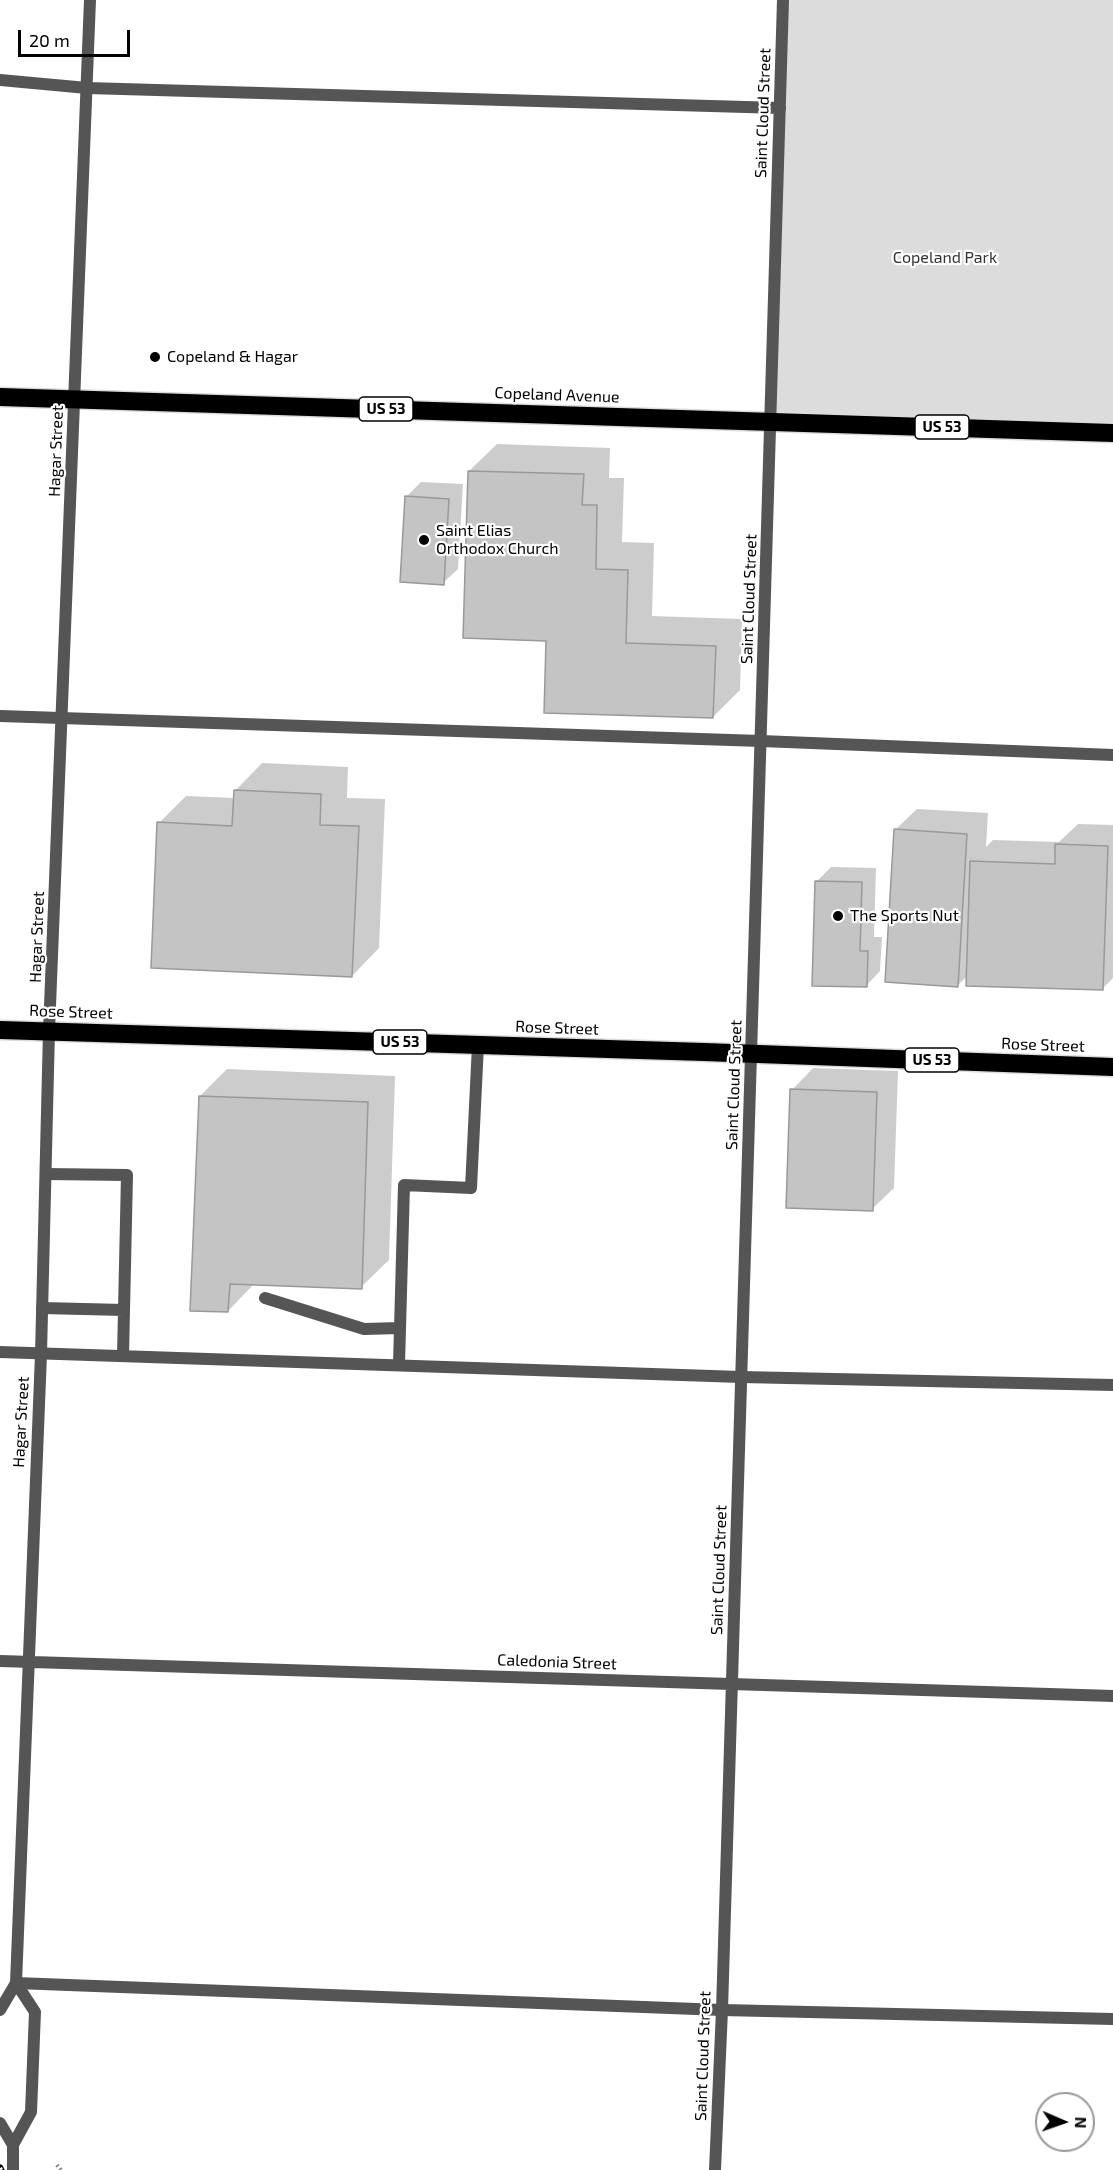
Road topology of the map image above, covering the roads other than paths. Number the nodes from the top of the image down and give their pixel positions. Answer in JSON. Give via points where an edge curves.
{"nodes":[{"id":1,"x":90,"y":0,"type":"edge"},
{"id":2,"x":783,"y":0,"type":"edge"},
{"id":3,"x":0,"y":80,"type":"edge"},
{"id":4,"x":87,"y":88,"type":"junction"},
{"id":5,"x":780,"y":108,"type":"junction"},
{"id":6,"x":0,"y":397,"type":"edge"},
{"id":7,"x":75,"y":399,"type":"junction"},
{"id":8,"x":771,"y":421,"type":"junction"},
{"id":9,"x":1113,"y":433,"type":"edge"},
{"id":10,"x":0,"y":716,"type":"edge"},
{"id":11,"x":62,"y":718,"type":"junction"},
{"id":12,"x":761,"y":741,"type":"junction"},
{"id":13,"x":1113,"y":755,"type":"edge"},
{"id":14,"x":0,"y":1030,"type":"edge"},
{"id":15,"x":50,"y":1031,"type":"junction"},
{"id":16,"x":478,"y":1045,"type":"junction"},
{"id":17,"x":752,"y":1053,"type":"junction"},
{"id":18,"x":1113,"y":1067,"type":"edge"},
{"id":19,"x":46,"y":1174,"type":"junction"},
{"id":20,"x":265,"y":1298,"type":"dead end"},
{"id":21,"x":42,"y":1308,"type":"junction"},
{"id":22,"x":124,"y":1310,"type":"junction"},
{"id":23,"x":400,"y":1328,"type":"junction"},
{"id":24,"x":0,"y":1352,"type":"edge"},
{"id":25,"x":41,"y":1354,"type":"junction"},
{"id":26,"x":123,"y":1356,"type":"junction"},
{"id":27,"x":399,"y":1364,"type":"junction"},
{"id":28,"x":741,"y":1377,"type":"junction"},
{"id":29,"x":1113,"y":1384,"type":"edge"},
{"id":30,"x":0,"y":1661,"type":"edge"},
{"id":31,"x":27,"y":1662,"type":"junction"},
{"id":32,"x":732,"y":1684,"type":"junction"},
{"id":33,"x":1113,"y":1696,"type":"edge"},
{"id":34,"x":16,"y":1983,"type":"junction"},
{"id":35,"x":0,"y":2010,"type":"edge"},
{"id":36,"x":722,"y":2010,"type":"junction"},
{"id":37,"x":1113,"y":2019,"type":"edge"},
{"id":38,"x":0,"y":2123,"type":"edge"},
{"id":39,"x":13,"y":2145,"type":"junction"},
{"id":40,"x":13,"y":2170,"type":"edge"},
{"id":41,"x":715,"y":2170,"type":"edge"}],
"edges":[{"from":1,"to":4,"type":"street","name":"Hagar Street"},
{"from":2,"to":5,"type":"street","name":"Saint Cloud Street"},
{"from":3,"to":4,"type":"street"},
{"from":4,"to":5,"type":"street"},
{"from":4,"to":7,"type":"street","name":"Hagar Street"},
{"from":5,"to":8,"type":"street","name":"Saint Cloud Street"},
{"from":6,"to":7,"type":"highway","name":"Copeland Avenue","number":"US 53"},
{"from":7,"to":8,"type":"highway","name":"Copeland Avenue","number":"US 53"},
{"from":7,"to":11,"type":"street","name":"Hagar Street"},
{"from":8,"to":9,"type":"highway","name":"Copeland Avenue","number":"US 53"},
{"from":8,"to":12,"type":"street","name":"Saint Cloud Street"},
{"from":10,"to":11,"type":"street"},
{"from":11,"to":12,"type":"street"},
{"from":11,"to":15,"type":"street","name":"Hagar Street"},
{"from":12,"to":13,"type":"street"},
{"from":12,"to":17,"type":"street","name":"Saint Cloud Street"},
{"from":14,"to":15,"type":"highway","name":"Rose Street","number":"US 53"},
{"from":15,"to":16,"type":"highway","name":"Rose Street","number":"US 53"},
{"from":15,"to":19,"type":"street","name":"Hagar Street"},
{"from":16,"to":17,"type":"highway","name":"Rose Street","number":"US 53"},
{"from":16,"to":23,"type":"street","via":[[471,1188],[404,1185]]},
{"from":17,"to":18,"type":"highway","name":"Rose Street","number":"US 53"},
{"from":17,"to":28,"type":"street","name":"Saint Cloud Street"},
{"from":19,"to":21,"type":"street","name":"Hagar Street"},
{"from":19,"to":22,"type":"street","via":[[127,1175]]},
{"from":20,"to":23,"type":"street","via":[[364,1329]]},
{"from":21,"to":22,"type":"street"},
{"from":21,"to":25,"type":"street","name":"Hagar Street"},
{"from":22,"to":26,"type":"street"},
{"from":23,"to":27,"type":"street"},
{"from":24,"to":25,"type":"street"},
{"from":25,"to":26,"type":"street"},
{"from":25,"to":31,"type":"street","name":"Hagar Street"},
{"from":26,"to":27,"type":"street"},
{"from":27,"to":28,"type":"street"},
{"from":28,"to":29,"type":"street"},
{"from":28,"to":32,"type":"street","name":"Saint Cloud Street"},
{"from":30,"to":31,"type":"street","name":"Caledonia Street"},
{"from":31,"to":32,"type":"street","name":"Caledonia Street"},
{"from":31,"to":34,"type":"street","name":"Hagar Street"},
{"from":32,"to":33,"type":"street","name":"Caledonia Street"},
{"from":32,"to":36,"type":"street","name":"Saint Cloud Street"},
{"from":34,"to":35,"type":"street","name":"Hagar Street"},
{"from":34,"to":36,"type":"street"},
{"from":34,"to":39,"type":"street","via":[[35,2012],[31,2112]]},
{"from":36,"to":37,"type":"street"},
{"from":36,"to":41,"type":"street","name":"Saint Cloud Street"},
{"from":38,"to":39,"type":"street"},
{"from":39,"to":40,"type":"street"}]}
